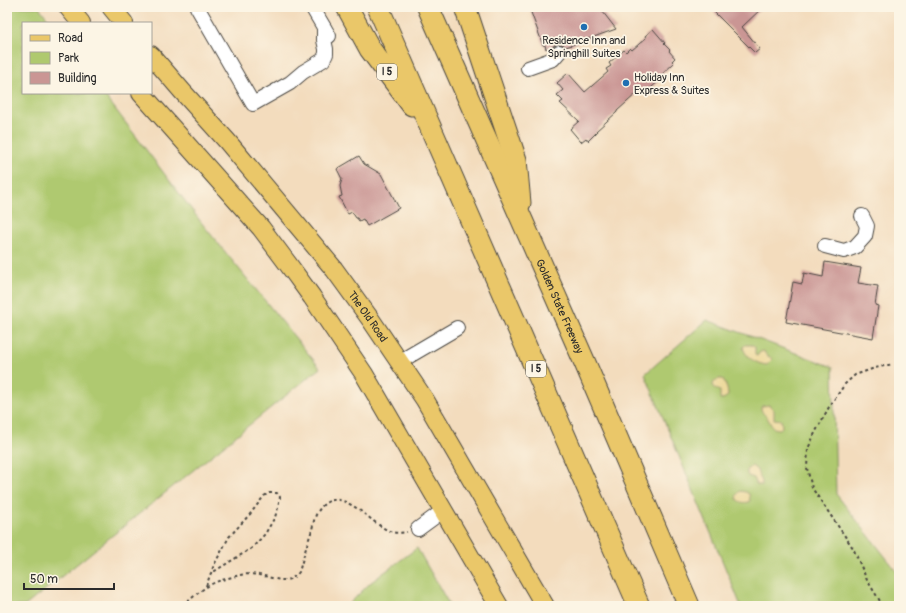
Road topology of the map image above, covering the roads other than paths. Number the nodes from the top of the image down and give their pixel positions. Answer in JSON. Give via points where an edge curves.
{"nodes":[{"id":1,"x":68,"y":7,"type":"edge"},
{"id":2,"x":111,"y":7,"type":"edge"},
{"id":3,"x":197,"y":7,"type":"edge"},
{"id":4,"x":312,"y":7,"type":"edge"},
{"id":5,"x":347,"y":7,"type":"edge"},
{"id":6,"x":378,"y":7,"type":"edge"},
{"id":7,"x":428,"y":7,"type":"edge"},
{"id":8,"x":465,"y":7,"type":"edge"},
{"id":9,"x":80,"y":22,"type":"edge"},
{"id":10,"x":123,"y":22,"type":"edge"},
{"id":11,"x":559,"y":52,"type":"dead end"},
{"id":12,"x":152,"y":56,"type":"edge"},
{"id":13,"x":528,"y":68,"type":"dead end"},
{"id":14,"x":142,"y":94,"type":"edge"},
{"id":15,"x":433,"y":132,"type":"junction"},
{"id":16,"x":862,"y":216,"type":"dead end"},
{"id":17,"x":522,"y":220,"type":"junction"},
{"id":18,"x":824,"y":246,"type":"dead end"},
{"id":19,"x":457,"y":328,"type":"dead end"},
{"id":20,"x":399,"y":362,"type":"junction"},
{"id":21,"x":444,"y":510,"type":"junction"},
{"id":22,"x":418,"y":529,"type":"road end"},
{"id":23,"x":499,"y":606,"type":"edge"},
{"id":24,"x":545,"y":606,"type":"edge"},
{"id":25,"x":639,"y":606,"type":"edge"},
{"id":26,"x":689,"y":606,"type":"edge"}],
"edges":[{"from":1,"to":9,"type":"main road"},
{"from":2,"to":10,"type":"main road"},
{"from":3,"to":4,"type":"lane","via":[[253,104],[290,83],[306,80],[331,61],[333,44]]},
{"from":5,"to":15,"type":"highway","number":"I 5","via":[[370,49]]},
{"from":6,"to":15,"type":"highway","number":"I 5"},
{"from":7,"to":17,"type":"highway","name":"Golden State Freeway"},
{"from":8,"to":17,"type":"highway","via":[[516,160]]},
{"from":11,"to":13,"type":"lane","via":[[553,60]]},
{"from":12,"to":20,"type":"main road","name":"The Old Road","via":[[227,140],[334,269]]},
{"from":14,"to":21,"type":"main road","via":[[261,228],[288,264],[364,374]]},
{"from":15,"to":25,"type":"highway","number":"I 5"},
{"from":16,"to":18,"type":"lane","via":[[867,226],[865,236],[855,247],[844,251]]},
{"from":17,"to":26,"type":"highway","name":"Golden State Freeway"},
{"from":19,"to":20,"type":"lane"},
{"from":20,"to":24,"type":"main road","name":"The Old Road","via":[[425,400]]},
{"from":21,"to":22,"type":"lane"},
{"from":21,"to":23,"type":"main road"}]}
